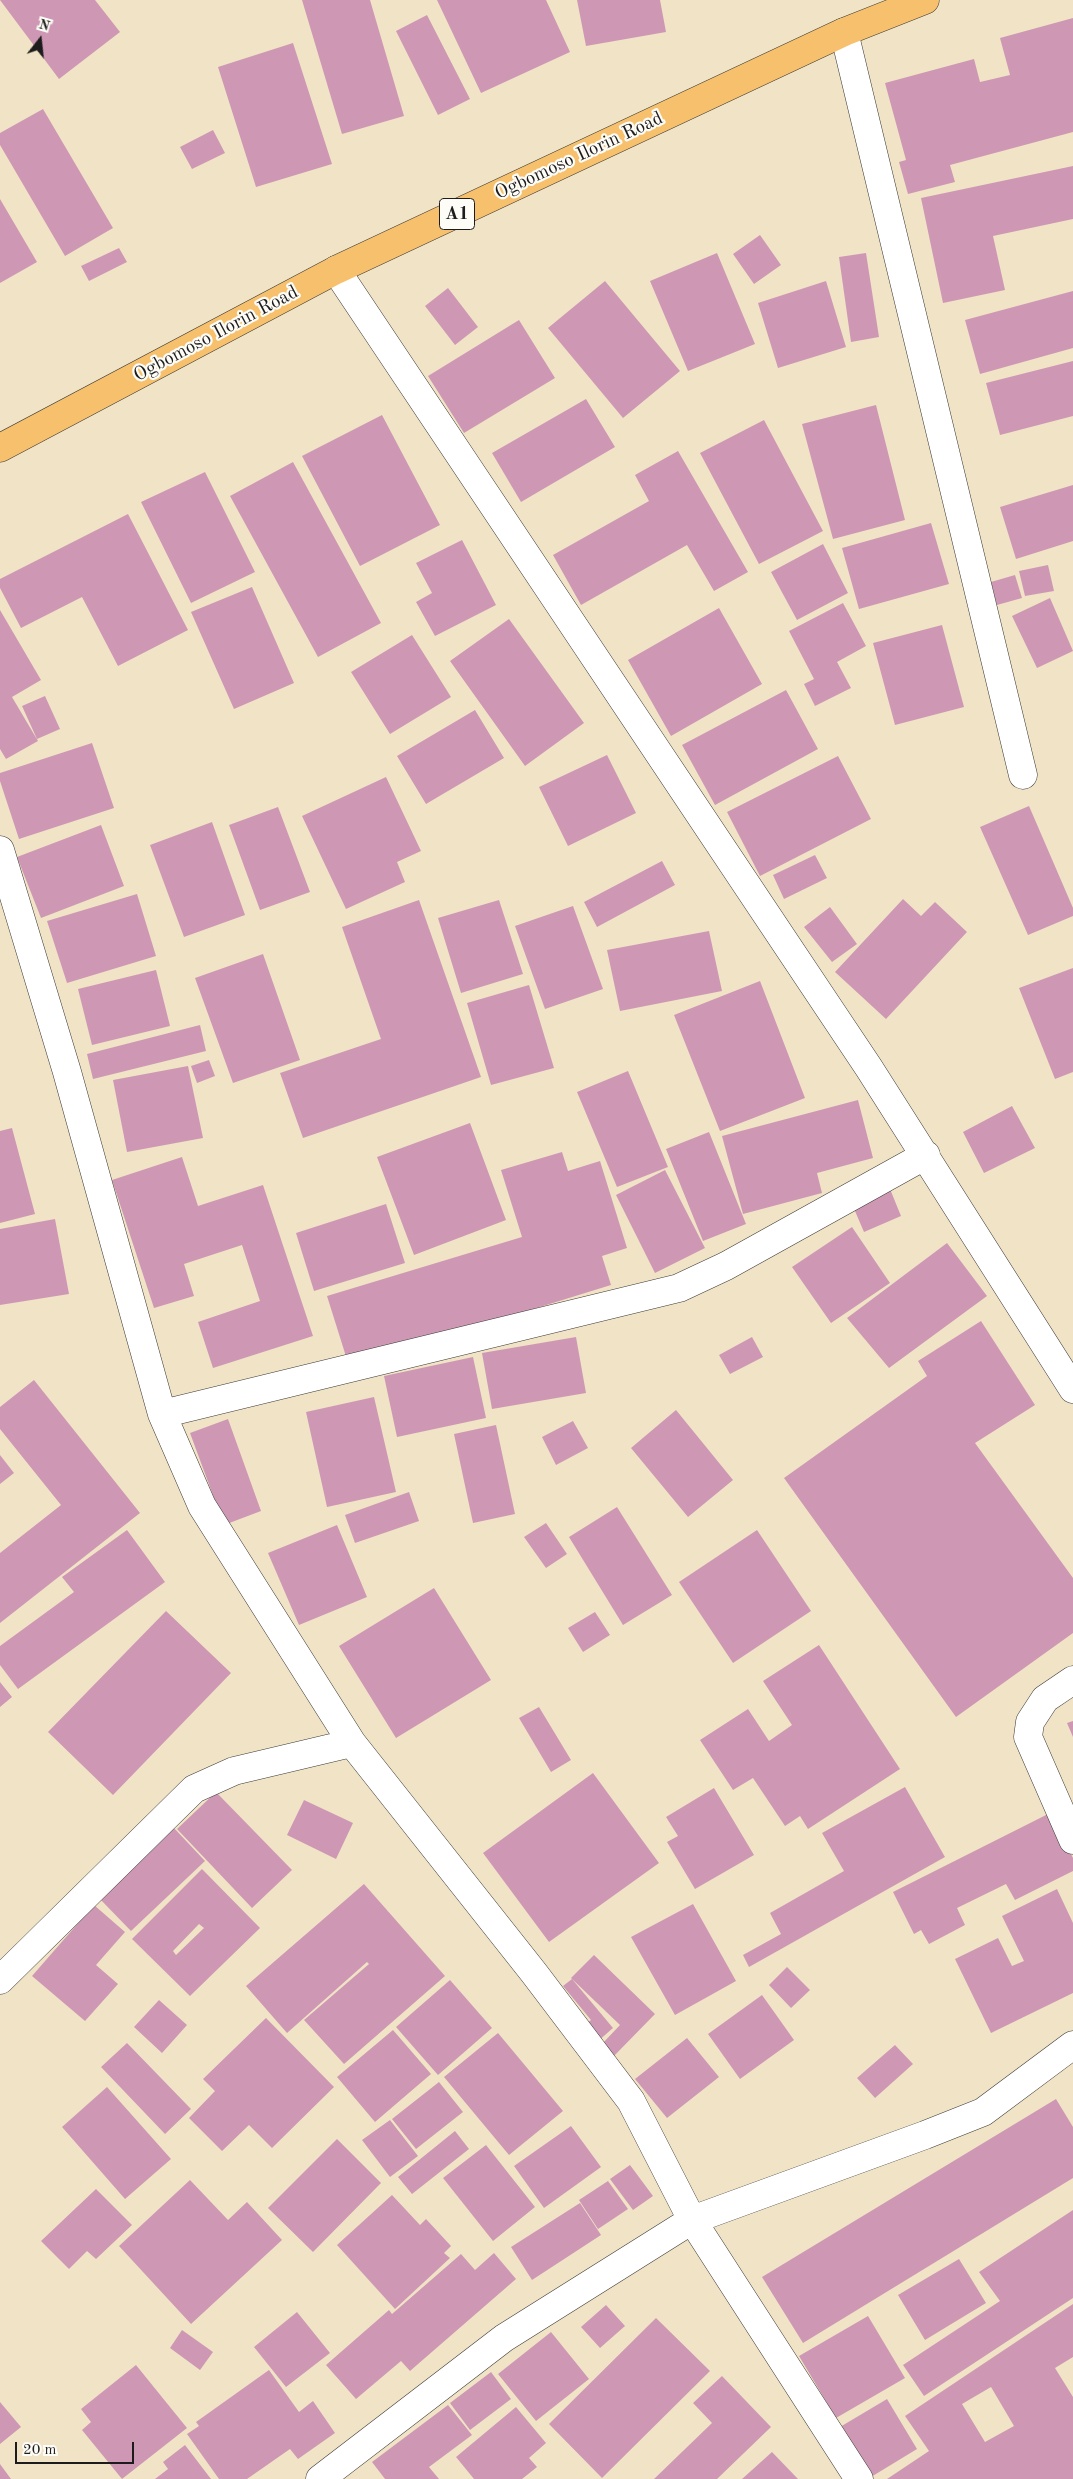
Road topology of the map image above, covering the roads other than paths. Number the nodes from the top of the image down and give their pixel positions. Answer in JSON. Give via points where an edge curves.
{"nodes":[{"id":1,"x":924,"y":0,"type":"edge"},
{"id":2,"x":844,"y":32,"type":"junction"},
{"id":3,"x":336,"y":270,"type":"junction"},
{"id":4,"x":0,"y":448,"type":"edge"},
{"id":5,"x":1023,"y":775,"type":"dead end"},
{"id":6,"x":0,"y":850,"type":"edge"},
{"id":7,"x":926,"y":1155,"type":"junction"},
{"id":8,"x":1073,"y":1389,"type":"edge"},
{"id":9,"x":162,"y":1414,"type":"junction"},
{"id":10,"x":1073,"y":1680,"type":"edge"},
{"id":11,"x":352,"y":1743,"type":"junction"},
{"id":12,"x":1073,"y":1840,"type":"edge"},
{"id":13,"x":0,"y":1980,"type":"edge"},
{"id":14,"x":1073,"y":2045,"type":"edge"},
{"id":15,"x":692,"y":2220,"type":"junction"},
{"id":16,"x":320,"y":2479,"type":"edge"},
{"id":17,"x":859,"y":2479,"type":"edge"}],
"edges":[{"from":1,"to":2,"type":"highway","name":"Ogbomoso Ilorin Road","number":"A1"},
{"from":2,"to":3,"type":"highway","name":"Ogbomoso Ilorin Road","number":"A1"},
{"from":2,"to":5,"type":"street"},
{"from":3,"to":4,"type":"highway","name":"Ogbomoso Ilorin Road","number":"A1"},
{"from":3,"to":7,"type":"street"},
{"from":6,"to":9,"type":"street","via":[[67,1072]]},
{"from":7,"to":8,"type":"street"},
{"from":7,"to":9,"type":"street","via":[[726,1266],[680,1288]]},
{"from":9,"to":11,"type":"street","via":[[202,1506]]},
{"from":10,"to":12,"type":"street","via":[[1045,1699],[1030,1722],[1028,1737]]},
{"from":11,"to":13,"type":"street","via":[[234,1771],[194,1789]]},
{"from":11,"to":15,"type":"street","via":[[631,2101]]},
{"from":14,"to":15,"type":"street","via":[[983,2112]]},
{"from":15,"to":16,"type":"street","via":[[504,2338]]},
{"from":15,"to":17,"type":"street"}]}
